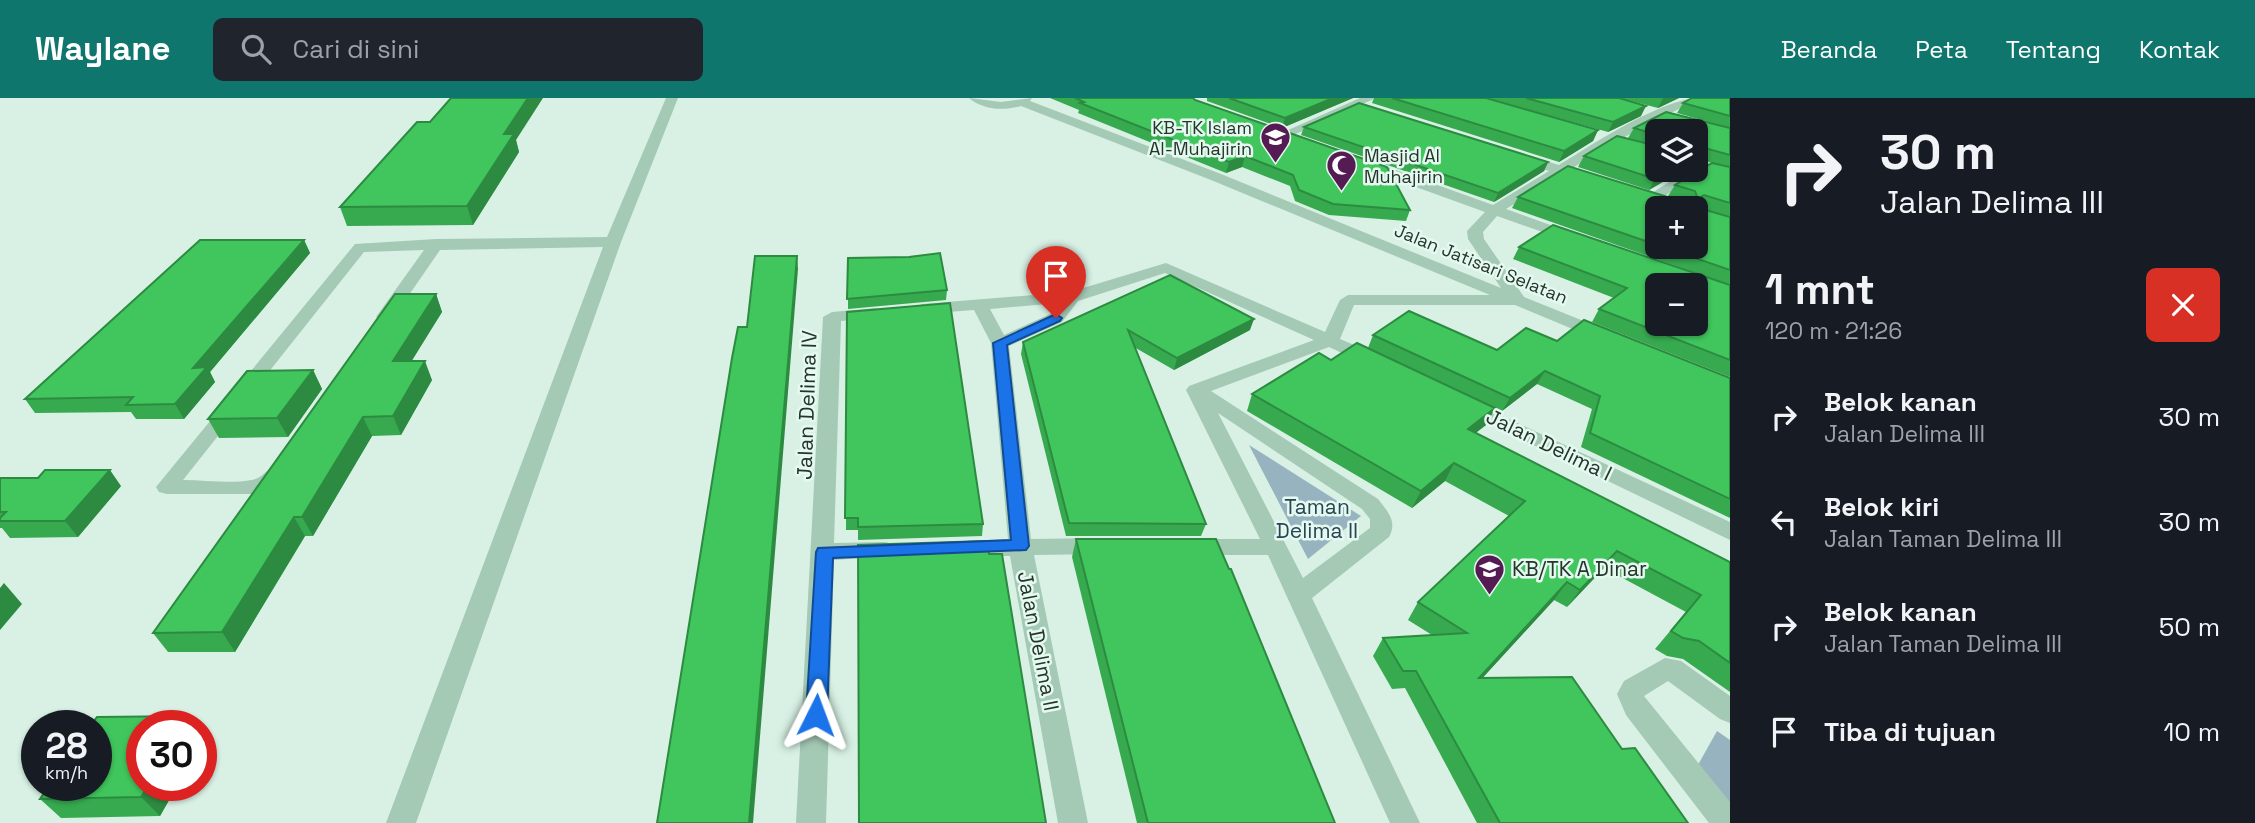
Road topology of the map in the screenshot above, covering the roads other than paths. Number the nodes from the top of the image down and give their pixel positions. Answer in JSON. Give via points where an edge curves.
{"nodes":[{"id":1,"x":672,"y":98,"type":"edge"},
{"id":2,"x":975,"y":98,"type":"edge"},
{"id":3,"x":1370,"y":98,"type":"edge"},
{"id":4,"x":1694,"y":98,"type":"edge"},
{"id":5,"x":1024,"y":100,"type":"edge"},
{"id":6,"x":1355,"y":104,"type":"junction"},
{"id":7,"x":1635,"y":109,"type":"edge"},
{"id":8,"x":1381,"y":113,"type":"edge"},
{"id":9,"x":1660,"y":116,"type":"junction"},
{"id":10,"x":1672,"y":119,"type":"edge"},
{"id":11,"x":1603,"y":137,"type":"junction"},
{"id":12,"x":1308,"y":144,"type":"edge"},
{"id":13,"x":1633,"y":146,"type":"edge"},
{"id":14,"x":1510,"y":153,"type":"edge"},
{"id":15,"x":1345,"y":157,"type":"edge"},
{"id":16,"x":1562,"y":170,"type":"junction"},
{"id":17,"x":1600,"y":182,"type":"edge"},
{"id":18,"x":1673,"y":182,"type":"edge"},
{"id":19,"x":1645,"y":196,"type":"edge"},
{"id":20,"x":1495,"y":210,"type":"junction"},
{"id":21,"x":613,"y":242,"type":"junction"},
{"id":22,"x":1586,"y":243,"type":"edge"},
{"id":23,"x":436,"y":244,"type":"junction"},
{"id":24,"x":1072,"y":297,"type":"junction"},
{"id":25,"x":1518,"y":300,"type":"junction"},
{"id":26,"x":980,"y":303,"type":"junction"},
{"id":27,"x":375,"y":332,"type":"edge"},
{"id":28,"x":1331,"y":340,"type":"junction"},
{"id":29,"x":1618,"y":341,"type":"edge"},
{"id":30,"x":1000,"y":343,"type":"junction"},
{"id":31,"x":1393,"y":370,"type":"edge"},
{"id":32,"x":1196,"y":390,"type":"junction"},
{"id":33,"x":1443,"y":394,"type":"edge"},
{"id":34,"x":290,"y":455,"type":"edge"},
{"id":35,"x":1730,"y":532,"type":"edge"},
{"id":36,"x":1020,"y":546,"type":"junction"},
{"id":37,"x":1128,"y":546,"type":"edge"},
{"id":38,"x":1168,"y":547,"type":"edge"},
{"id":39,"x":1276,"y":547,"type":"junction"},
{"id":40,"x":936,"y":548,"type":"edge"},
{"id":41,"x":908,"y":549,"type":"edge"},
{"id":42,"x":824,"y":552,"type":"junction"},
{"id":43,"x":1297,"y":596,"type":"junction"},
{"id":44,"x":1730,"y":711,"type":"edge"},
{"id":45,"x":401,"y":823,"type":"edge"},
{"id":46,"x":811,"y":823,"type":"edge"},
{"id":47,"x":1073,"y":823,"type":"edge"},
{"id":48,"x":1405,"y":823,"type":"edge"},
{"id":49,"x":1728,"y":823,"type":"edge"}],
"edges":[{"from":1,"to":21,"type":"street"},
{"from":2,"to":5,"type":"street","via":[[998,105]]},
{"from":3,"to":6,"type":"street"},
{"from":4,"to":9,"type":"street"},
{"from":5,"to":25,"type":"street","name":"Jalan Jatisari Selatan"},
{"from":6,"to":8,"type":"street"},
{"from":6,"to":12,"type":"street","via":[[1277,133]]},
{"from":7,"to":9,"type":"street"},
{"from":9,"to":10,"type":"street"},
{"from":9,"to":11,"type":"street"},
{"from":11,"to":13,"type":"street"},
{"from":11,"to":16,"type":"street"},
{"from":14,"to":16,"type":"street"},
{"from":15,"to":20,"type":"street"},
{"from":16,"to":17,"type":"street"},
{"from":16,"to":20,"type":"street"},
{"from":18,"to":19,"type":"street"},
{"from":20,"to":22,"type":"street"},
{"from":20,"to":25,"type":"street","via":[[1475,231],[1476,239]]},
{"from":21,"to":23,"type":"street"},
{"from":21,"to":45,"type":"street"},
{"from":23,"to":27,"type":"street"},
{"from":23,"to":34,"type":"street","via":[[360,247],[167,487],[266,485]]},
{"from":24,"to":26,"type":"street","name":"Jalan Delima IV"},
{"from":24,"to":28,"type":"street","name":"Jalan Delima IV","via":[[1166,268]]},
{"from":24,"to":30,"type":"street","via":[[1056,318]]},
{"from":25,"to":28,"type":"street","via":[[1348,300]]},
{"from":25,"to":29,"type":"street","name":"Jalan Jatisari Selatan"},
{"from":26,"to":30,"type":"street"},
{"from":26,"to":42,"type":"street","name":"Jalan Delima IV","via":[[832,317]]},
{"from":28,"to":31,"type":"street"},
{"from":28,"to":32,"type":"street"},
{"from":30,"to":36,"type":"street"},
{"from":32,"to":39,"type":"street"},
{"from":32,"to":43,"type":"street","via":[[1370,504],[1381,518],[1381,531]]},
{"from":33,"to":35,"type":"street","name":"Jalan Delima I"},
{"from":36,"to":37,"type":"street","name":"Jalan Delima II"},
{"from":36,"to":40,"type":"street"},
{"from":36,"to":47,"type":"street","name":"Jalan Delima II"},
{"from":38,"to":39,"type":"street"},
{"from":39,"to":43,"type":"street"},
{"from":41,"to":42,"type":"street"},
{"from":42,"to":46,"type":"street"},
{"from":43,"to":48,"type":"street"},
{"from":44,"to":49,"type":"street","via":[[1672,669],[1665,669],[1630,694]]}]}
